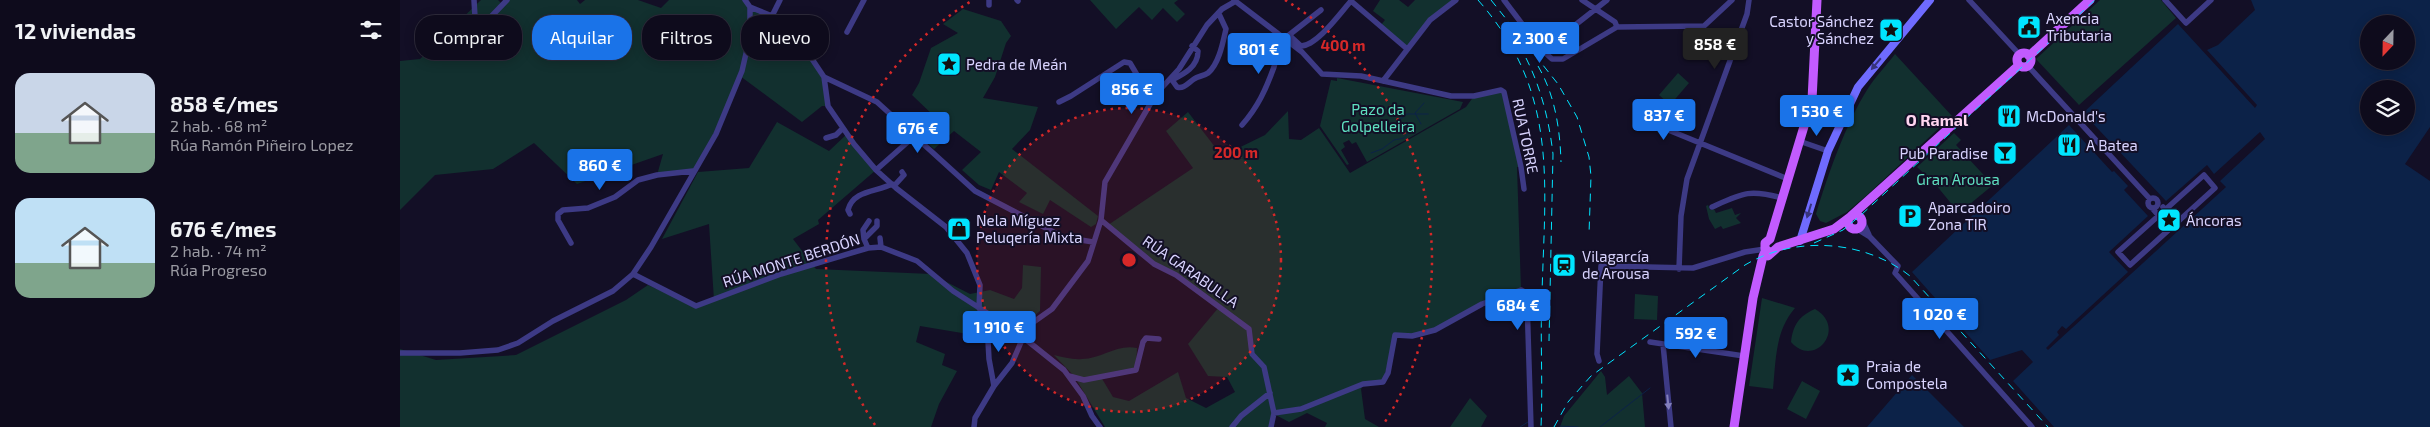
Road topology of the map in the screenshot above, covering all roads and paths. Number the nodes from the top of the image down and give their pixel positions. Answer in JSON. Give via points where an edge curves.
{"nodes":[{"id":1,"x":474,"y":0,"type":"edge"},
{"id":2,"x":508,"y":0,"type":"edge"},
{"id":3,"x":745,"y":0,"type":"edge"},
{"id":4,"x":780,"y":0,"type":"edge"},
{"id":5,"x":864,"y":0,"type":"edge"},
{"id":6,"x":1455,"y":0,"type":"edge"},
{"id":7,"x":1504,"y":0,"type":"edge"},
{"id":8,"x":1582,"y":0,"type":"edge"},
{"id":9,"x":1606,"y":0,"type":"edge"},
{"id":10,"x":1732,"y":0,"type":"edge"},
{"id":11,"x":1749,"y":0,"type":"edge"},
{"id":12,"x":1817,"y":0,"type":"edge"},
{"id":13,"x":1930,"y":0,"type":"edge"},
{"id":14,"x":1969,"y":0,"type":"edge"},
{"id":15,"x":2090,"y":0,"type":"edge"},
{"id":16,"x":2165,"y":0,"type":"edge"},
{"id":17,"x":2211,"y":0,"type":"edge"},
{"id":18,"x":1234,"y":1,"type":"edge"},
{"id":19,"x":750,"y":7,"type":"junction"},
{"id":20,"x":1598,"y":8,"type":"junction"},
{"id":21,"x":1321,"y":10,"type":"dead end"},
{"id":22,"x":1218,"y":14,"type":"junction"},
{"id":23,"x":770,"y":15,"type":"edge"},
{"id":24,"x":772,"y":15,"type":"edge"},
{"id":25,"x":1617,"y":27,"type":"junction"},
{"id":26,"x":847,"y":32,"type":"dead end"},
{"id":27,"x":1286,"y":36,"type":"junction"},
{"id":28,"x":1551,"y":44,"type":"dead end"},
{"id":29,"x":1192,"y":46,"type":"junction"},
{"id":30,"x":1406,"y":48,"type":"junction"},
{"id":31,"x":1721,"y":49,"type":"dead end"},
{"id":32,"x":1732,"y":55,"type":"junction"},
{"id":33,"x":813,"y":60,"type":"edge"},
{"id":34,"x":2022,"y":62,"type":"junction"},
{"id":35,"x":824,"y":77,"type":"junction"},
{"id":36,"x":1171,"y":79,"type":"junction"},
{"id":37,"x":1383,"y":80,"type":"junction"},
{"id":38,"x":1156,"y":94,"type":"junction"},
{"id":39,"x":1059,"y":102,"type":"dead end"},
{"id":40,"x":936,"y":117,"type":"dead end"},
{"id":41,"x":1639,"y":118,"type":"dead end"},
{"id":42,"x":1242,"y":125,"type":"dead end"},
{"id":43,"x":843,"y":128,"type":"junction"},
{"id":44,"x":913,"y":135,"type":"junction"},
{"id":45,"x":826,"y":138,"type":"dead end"},
{"id":46,"x":1799,"y":141,"type":"junction"},
{"id":47,"x":1699,"y":144,"type":"junction"},
{"id":48,"x":1828,"y":151,"type":"junction"},
{"id":49,"x":876,"y":170,"type":"junction"},
{"id":50,"x":694,"y":171,"type":"junction"},
{"id":51,"x":902,"y":172,"type":"dead end"},
{"id":52,"x":1788,"y":179,"type":"junction"},
{"id":53,"x":893,"y":185,"type":"junction"},
{"id":54,"x":1524,"y":189,"type":"dead end"},
{"id":55,"x":1782,"y":198,"type":"junction"},
{"id":56,"x":2150,"y":199,"type":"junction"},
{"id":57,"x":2158,"y":202,"type":"junction"},
{"id":58,"x":1863,"y":206,"type":"junction"},
{"id":59,"x":1712,"y":207,"type":"dead end"},
{"id":60,"x":2152,"y":208,"type":"junction"},
{"id":61,"x":2165,"y":210,"type":"junction"},
{"id":62,"x":850,"y":214,"type":"dead end"},
{"id":63,"x":1851,"y":216,"type":"junction"},
{"id":64,"x":2159,"y":216,"type":"junction"},
{"id":65,"x":869,"y":220,"type":"dead end"},
{"id":66,"x":1101,"y":220,"type":"junction"},
{"id":67,"x":877,"y":222,"type":"dead end"},
{"id":68,"x":2177,"y":222,"type":"junction"},
{"id":69,"x":1858,"y":224,"type":"junction"},
{"id":70,"x":1834,"y":228,"type":"junction"},
{"id":71,"x":2170,"y":229,"type":"junction"},
{"id":72,"x":880,"y":238,"type":"dead end"},
{"id":73,"x":864,"y":239,"type":"junction"},
{"id":74,"x":1800,"y":241,"type":"junction"},
{"id":75,"x":1093,"y":242,"type":"junction"},
{"id":76,"x":571,"y":243,"type":"dead end"},
{"id":77,"x":1770,"y":246,"type":"junction"},
{"id":78,"x":881,"y":247,"type":"junction"},
{"id":79,"x":868,"y":248,"type":"junction"},
{"id":80,"x":1679,"y":269,"type":"junction"},
{"id":81,"x":633,"y":274,"type":"junction"},
{"id":82,"x":979,"y":308,"type":"junction"},
{"id":83,"x":1028,"y":326,"type":"junction"},
{"id":84,"x":1024,"y":338,"type":"junction"},
{"id":85,"x":1159,"y":339,"type":"dead end"},
{"id":86,"x":1650,"y":342,"type":"dead end"},
{"id":87,"x":1663,"y":344,"type":"junction"},
{"id":88,"x":400,"y":353,"type":"edge"},
{"id":89,"x":1744,"y":356,"type":"junction"},
{"id":90,"x":1599,"y":361,"type":"dead end"},
{"id":91,"x":1069,"y":376,"type":"junction"},
{"id":92,"x":994,"y":386,"type":"junction"},
{"id":93,"x":1270,"y":393,"type":"junction"},
{"id":94,"x":1274,"y":413,"type":"junction"},
{"id":95,"x":974,"y":427,"type":"edge"},
{"id":96,"x":1100,"y":427,"type":"edge"},
{"id":97,"x":1232,"y":427,"type":"edge"},
{"id":98,"x":1271,"y":427,"type":"edge"},
{"id":99,"x":1531,"y":427,"type":"edge"},
{"id":100,"x":1671,"y":427,"type":"edge"},
{"id":101,"x":1734,"y":427,"type":"edge"},
{"id":102,"x":2032,"y":427,"type":"edge"}],
"edges":[{"from":1,"to":2,"type":"street","via":[[479,26]]},
{"from":3,"to":19,"type":"street"},
{"from":4,"to":24,"type":"street"},
{"from":5,"to":26,"type":"street"},
{"from":6,"to":30,"type":"street","via":[[1430,20]]},
{"from":7,"to":25,"type":"street","via":[[1552,59],[1570,57]]},
{"from":8,"to":20,"type":"street"},
{"from":9,"to":20,"type":"street"},
{"from":10,"to":25,"type":"street","via":[[1704,26]]},
{"from":11,"to":32,"type":"street"},
{"from":12,"to":46,"type":"main road","via":[[1810,106]]},
{"from":13,"to":48,"type":"street","one_way":true,"via":[[1858,87]]},
{"from":14,"to":34,"type":"street"},
{"from":15,"to":34,"type":"main road","via":[[2030,56],[2024,54]]},
{"from":16,"to":17,"type":"street","via":[[2186,23]]},
{"from":18,"to":22,"type":"street"},
{"from":18,"to":27,"type":"street"},
{"from":19,"to":23,"type":"street"},
{"from":19,"to":50,"type":"street","via":[[750,36],[742,70],[716,134]]},
{"from":20,"to":25,"type":"street"},
{"from":20,"to":28,"type":"street"},
{"from":21,"to":27,"type":"street"},
{"from":22,"to":29,"type":"street"},
{"from":22,"to":36,"type":"street","via":[[1226,29],[1218,57],[1208,74],[1197,76],[1181,88]]},
{"from":27,"to":30,"type":"street","via":[[1301,46],[1307,45],[1319,37],[1351,1]]},
{"from":27,"to":37,"type":"street","via":[[1322,74]]},
{"from":27,"to":42,"type":"street","via":[[1280,44],[1262,97]]},
{"from":29,"to":36,"type":"street"},
{"from":29,"to":36,"type":"street","via":[[1198,51],[1194,63],[1185,74]]},
{"from":30,"to":37,"type":"street"},
{"from":31,"to":32,"type":"street"},
{"from":32,"to":47,"type":"street"},
{"from":33,"to":35,"type":"street"},
{"from":34,"to":56,"type":"street"},
{"from":34,"to":58,"type":"main road"},
{"from":35,"to":43,"type":"street","via":[[828,106]]},
{"from":35,"to":44,"type":"street","via":[[877,102]]},
{"from":36,"to":38,"type":"street"},
{"from":37,"to":54,"type":"street","name":"RUA TORRE","via":[[1451,96],[1504,92]]},
{"from":38,"to":39,"type":"street","via":[[1143,85],[1130,63],[1124,62]]},
{"from":38,"to":66,"type":"street","via":[[1105,182]]},
{"from":40,"to":44,"type":"street"},
{"from":41,"to":47,"type":"street"},
{"from":43,"to":45,"type":"street","via":[[836,136]]},
{"from":43,"to":49,"type":"street"},
{"from":44,"to":49,"type":"street"},
{"from":44,"to":75,"type":"street","via":[[974,191],[1063,237]]},
{"from":46,"to":48,"type":"street"},
{"from":46,"to":52,"type":"main road"},
{"from":47,"to":52,"type":"street"},
{"from":47,"to":80,"type":"street","via":[[1683,197]]},
{"from":48,"to":74,"type":"street","one_way":true},
{"from":49,"to":53,"type":"street"},
{"from":50,"to":76,"type":"street","via":[[638,180],[615,197],[588,208],[564,210],[558,214],[558,220]]},
{"from":50,"to":81,"type":"street"},
{"from":51,"to":53,"type":"street","via":[[904,175]]},
{"from":52,"to":55,"type":"main road"},
{"from":53,"to":62,"type":"street","via":[[866,191],[848,208]]},
{"from":53,"to":82,"type":"street","via":[[946,227],[967,253],[980,285]]},
{"from":55,"to":59,"type":"street","via":[[1747,192]]},
{"from":55,"to":77,"type":"main road"},
{"from":56,"to":57,"type":"street"},
{"from":56,"to":60,"type":"street","via":[[2148,205]]},
{"from":57,"to":60,"type":"street"},
{"from":57,"to":61,"type":"street"},
{"from":58,"to":63,"type":"main road"},
{"from":58,"to":69,"type":"main road"},
{"from":60,"to":64,"type":"street"},
{"from":61,"to":64,"type":"street"},
{"from":61,"to":68,"type":"street"},
{"from":61,"to":68,"type":"street","via":[[2204,175],[2215,188]]},
{"from":63,"to":69,"type":"main road","via":[[1857,215]]},
{"from":63,"to":70,"type":"main road"},
{"from":64,"to":71,"type":"street"},
{"from":64,"to":71,"type":"street","via":[[2118,252],[2130,265]]},
{"from":65,"to":73,"type":"street","via":[[863,230]]},
{"from":66,"to":75,"type":"street"},
{"from":66,"to":93,"type":"street","name":"RÚA GARABULLA","via":[[1154,264],[1176,275],[1244,324],[1251,335],[1252,354],[1264,367]]},
{"from":67,"to":73,"type":"street"},
{"from":68,"to":71,"type":"street"},
{"from":69,"to":70,"type":"main road"},
{"from":69,"to":102,"type":"street","via":[[1898,266],[1895,272],[1921,304]]},
{"from":70,"to":74,"type":"main road"},
{"from":72,"to":78,"type":"street"},
{"from":73,"to":79,"type":"street"},
{"from":74,"to":77,"type":"main road"},
{"from":75,"to":83,"type":"street","via":[[1088,261],[1052,309]]},
{"from":77,"to":80,"type":"street","via":[[1704,266]]},
{"from":77,"to":89,"type":"main road","via":[[1763,256],[1753,298]]},
{"from":78,"to":79,"type":"street","name":"RÚA MONTE BERDÓN"},
{"from":78,"to":82,"type":"street","name":"RÚA MONTE BERDÓN","via":[[917,261]]},
{"from":79,"to":81,"type":"street","name":"RÚA MONTE BERDÓN","via":[[781,274],[696,306]]},
{"from":80,"to":90,"type":"street","via":[[1601,266],[1596,354]]},
{"from":81,"to":88,"type":"street","via":[[613,291],[518,343],[498,350]]},
{"from":82,"to":83,"type":"street","name":"RÚA MONTE BERDÓN","via":[[998,320]]},
{"from":82,"to":92,"type":"street","via":[[987,323]]},
{"from":83,"to":84,"type":"street"},
{"from":84,"to":91,"type":"street"},
{"from":84,"to":92,"type":"street","via":[[1012,363]]},
{"from":85,"to":91,"type":"street","via":[[1146,338],[1143,342],[1136,370],[1084,380]]},
{"from":86,"to":87,"type":"street"},
{"from":87,"to":89,"type":"street"},
{"from":87,"to":100,"type":"street","one_way":true},
{"from":89,"to":101,"type":"main road"},
{"from":91,"to":96,"type":"street"},
{"from":92,"to":95,"type":"street","via":[[975,418]]},
{"from":93,"to":94,"type":"street"},
{"from":93,"to":97,"type":"street"},
{"from":94,"to":98,"type":"street"},
{"from":94,"to":99,"type":"street","via":[[1301,409],[1364,384],[1383,382],[1395,335],[1412,336],[1435,330],[1482,304],[1521,290],[1527,300]]}]}
